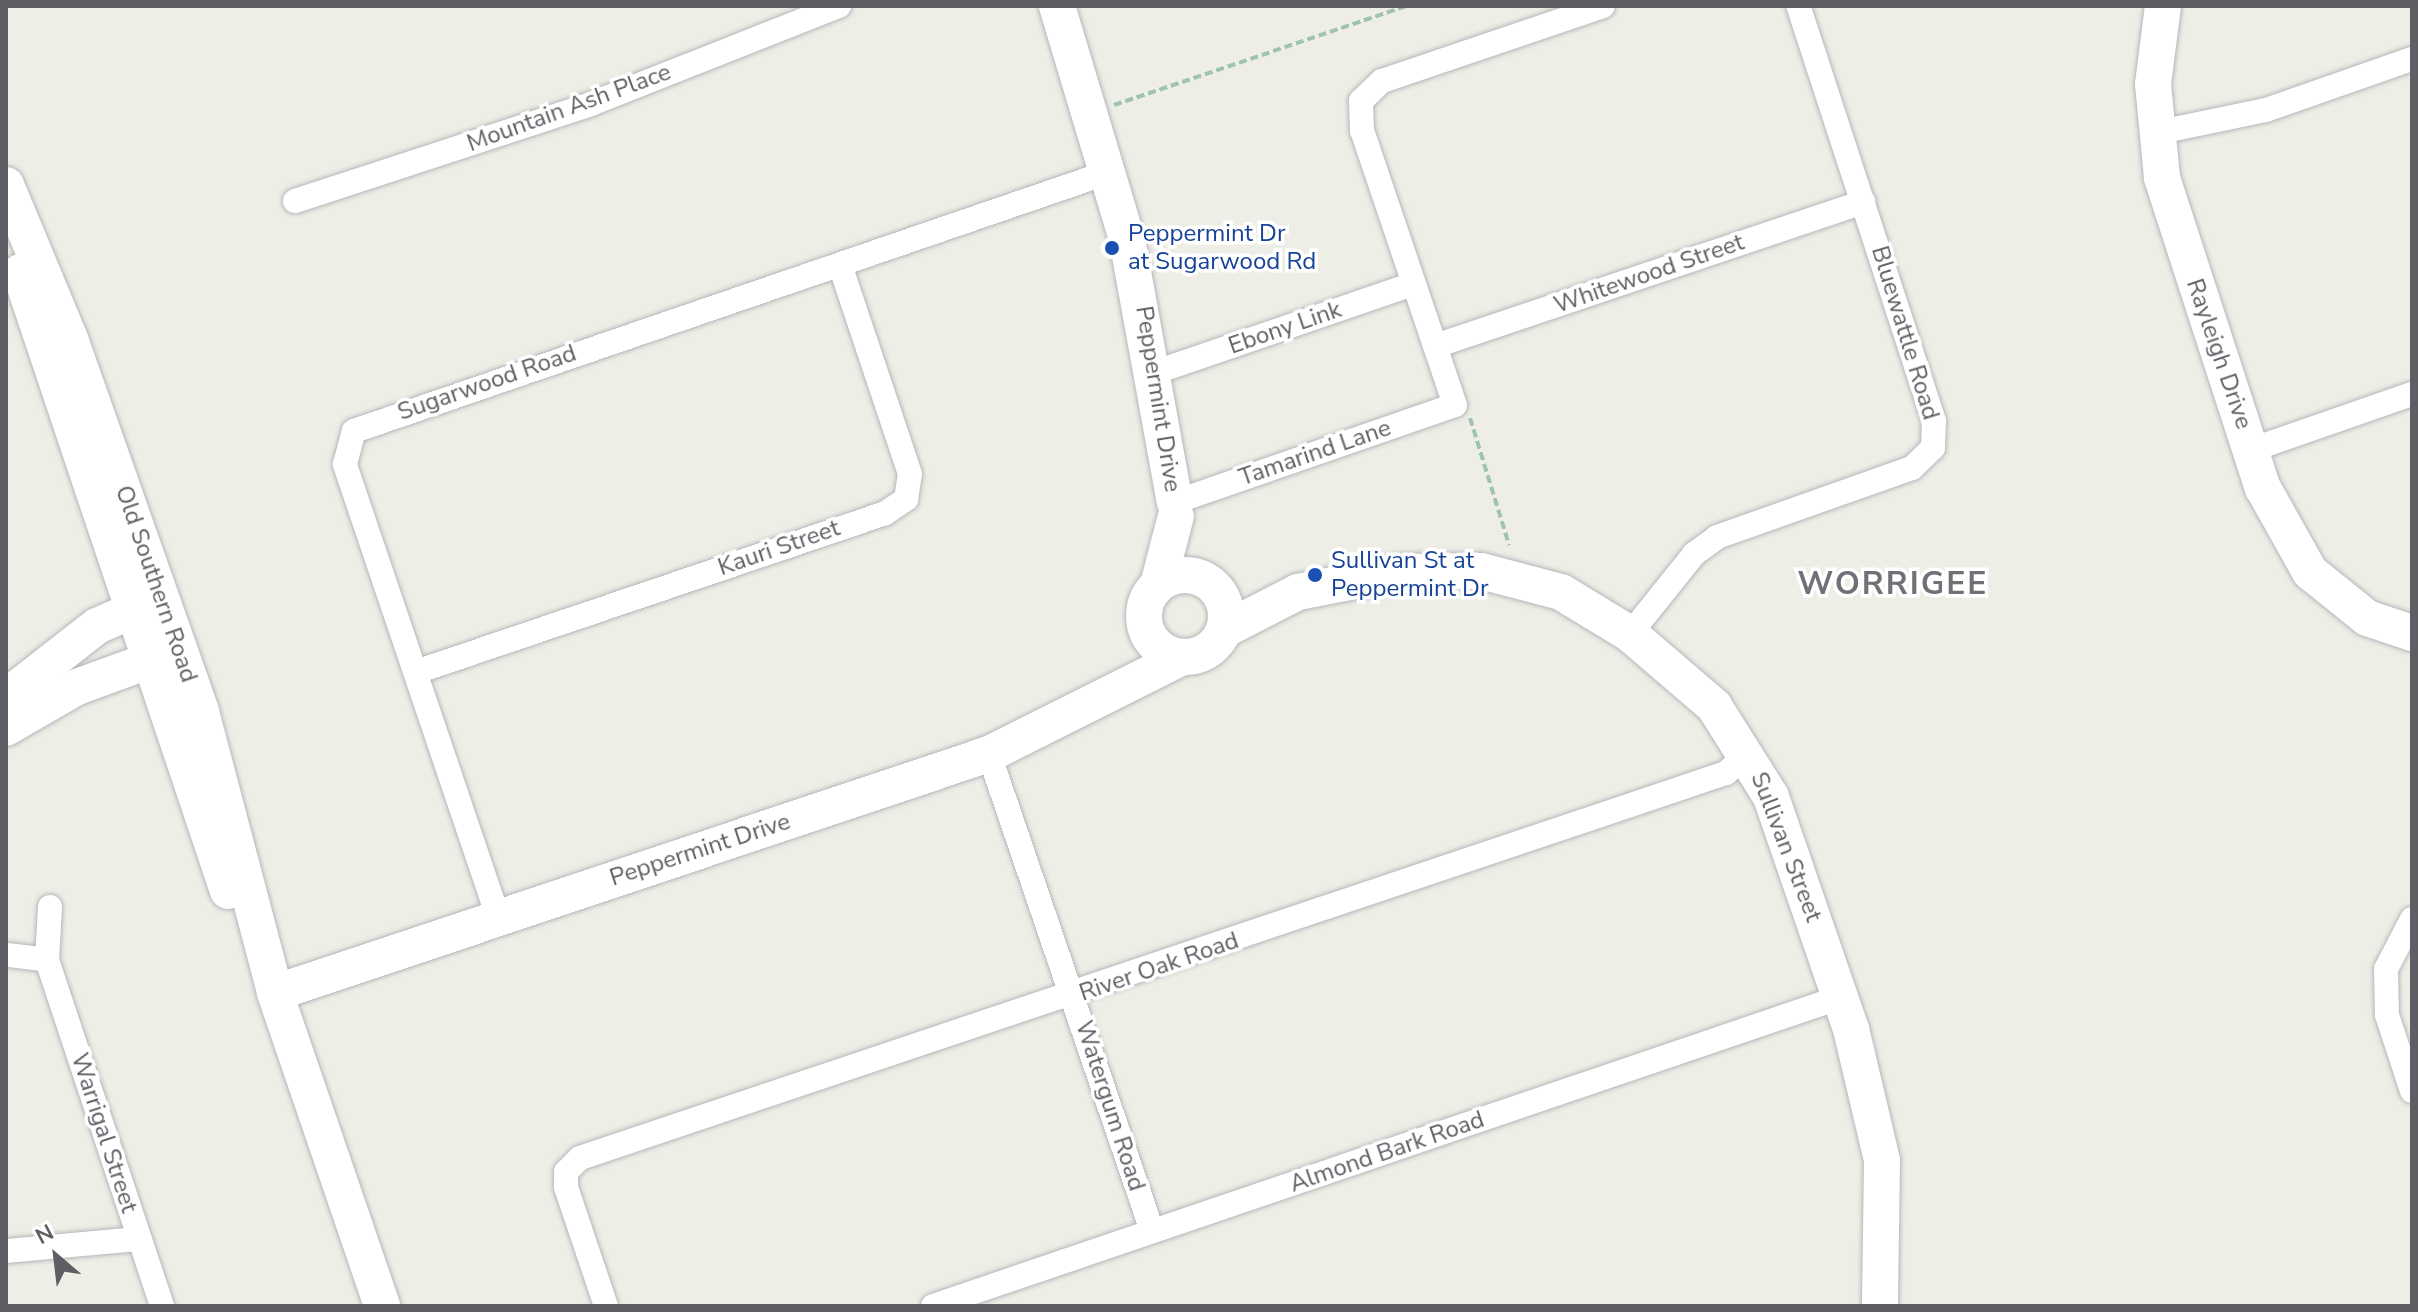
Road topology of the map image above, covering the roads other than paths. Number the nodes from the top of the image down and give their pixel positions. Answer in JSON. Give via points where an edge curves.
{"nodes":[{"id":1,"x":839,"y":6,"type":"edge"},
{"id":2,"x":1057,"y":6,"type":"edge"},
{"id":3,"x":1603,"y":6,"type":"edge"},
{"id":4,"x":1798,"y":6,"type":"edge"},
{"id":5,"x":2163,"y":6,"type":"edge"},
{"id":6,"x":2412,"y":59,"type":"edge"},
{"id":7,"x":2155,"y":133,"type":"junction"},
{"id":8,"x":1109,"y":172,"type":"junction"},
{"id":9,"x":6,"y":185,"type":"edge"},
{"id":10,"x":295,"y":201,"type":"dead end"},
{"id":11,"x":1863,"y":202,"type":"junction"},
{"id":12,"x":6,"y":220,"type":"edge"},
{"id":13,"x":840,"y":265,"type":"junction"},
{"id":14,"x":1413,"y":284,"type":"junction"},
{"id":15,"x":1435,"y":346,"type":"junction"},
{"id":16,"x":1156,"y":372,"type":"junction"},
{"id":17,"x":2412,"y":394,"type":"edge"},
{"id":18,"x":2251,"y":450,"type":"junction"},
{"id":19,"x":1175,"y":509,"type":"junction"},
{"id":20,"x":1210,"y":584,"type":"junction"},
{"id":21,"x":1158,"y":585,"type":"junction"},
{"id":22,"x":1298,"y":592,"type":"junction"},
{"id":23,"x":151,"y":611,"type":"junction"},
{"id":24,"x":1145,"y":625,"type":"junction"},
{"id":25,"x":1224,"y":630,"type":"junction"},
{"id":26,"x":2412,"y":633,"type":"edge"},
{"id":27,"x":1630,"y":634,"type":"junction"},
{"id":28,"x":1183,"y":657,"type":"junction"},
{"id":29,"x":153,"y":659,"type":"junction"},
{"id":30,"x":416,"y":672,"type":"junction"},
{"id":31,"x":1115,"y":689,"type":"junction"},
{"id":32,"x":6,"y":697,"type":"edge"},
{"id":33,"x":6,"y":728,"type":"edge"},
{"id":34,"x":1748,"y":753,"type":"junction"},
{"id":35,"x":989,"y":754,"type":"junction"},
{"id":36,"x":50,"y":907,"type":"dead end"},
{"id":37,"x":498,"y":917,"type":"junction"},
{"id":38,"x":2412,"y":919,"type":"edge"},
{"id":39,"x":9,"y":955,"type":"dead end"},
{"id":40,"x":47,"y":960,"type":"junction"},
{"id":41,"x":275,"y":993,"type":"junction"},
{"id":42,"x":1073,"y":996,"type":"junction"},
{"id":43,"x":1841,"y":997,"type":"junction"},
{"id":44,"x":2412,"y":1091,"type":"edge"},
{"id":45,"x":1152,"y":1231,"type":"junction"},
{"id":46,"x":139,"y":1239,"type":"junction"},
{"id":47,"x":6,"y":1251,"type":"edge"},
{"id":48,"x":162,"y":1306,"type":"edge"},
{"id":49,"x":382,"y":1306,"type":"edge"},
{"id":50,"x":606,"y":1306,"type":"edge"},
{"id":51,"x":933,"y":1306,"type":"edge"},
{"id":52,"x":1880,"y":1306,"type":"edge"}],
"edges":[{"from":1,"to":10,"type":"street","name":"Mountain Ash Place","via":[[591,104]]},
{"from":2,"to":8,"type":"street","name":"Peppermint Drive"},
{"from":3,"to":14,"type":"street","via":[[1382,81],[1361,101],[1362,131]]},
{"from":4,"to":11,"type":"street","name":"Bluewattle Road"},
{"from":5,"to":7,"type":"street","name":"Rayleigh Drive","via":[[2155,56]]},
{"from":6,"to":7,"type":"street","via":[[2266,110]]},
{"from":7,"to":18,"type":"street","name":"Rayleigh Drive","via":[[2162,178]]},
{"from":8,"to":13,"type":"street","name":"Sugarwood Road"},
{"from":8,"to":16,"type":"street","name":"Peppermint Drive"},
{"from":9,"to":23,"type":"street","name":"Old Southern Road","via":[[70,339]]},
{"from":11,"to":15,"type":"street","name":"Whitewood Street"},
{"from":11,"to":27,"type":"street","name":"Bluewattle Road","via":[[1934,421],[1933,448],[1912,468],[1717,537],[1683,565]]},
{"from":12,"to":23,"type":"street","name":"Old Southern Road","via":[[24,290]]},
{"from":13,"to":30,"type":"street","name":"Kauri Street","via":[[910,474],[906,499],[884,514]]},
{"from":13,"to":30,"type":"street","name":"Sugarwood Road","via":[[354,431],[345,464]]},
{"from":14,"to":15,"type":"street"},
{"from":14,"to":16,"type":"street","name":"Ebony Link"},
{"from":15,"to":19,"type":"street","name":"Tamarind Lane","via":[[1455,405]]},
{"from":16,"to":19,"type":"street","name":"Peppermint Drive"},
{"from":17,"to":18,"type":"street"},
{"from":18,"to":26,"type":"street","name":"Rayleigh Drive","via":[[2279,524],[2310,572],[2367,618]]},
{"from":19,"to":20,"type":"street","name":"Peppermint Drive"},
{"from":19,"to":21,"type":"street","name":"Peppermint Drive"},
{"from":20,"to":21,"type":"street","via":[[1181,575]]},
{"from":20,"to":22,"type":"street","name":"Sullivan Street"},
{"from":20,"to":25,"type":"street","via":[[1225,607]]},
{"from":21,"to":24,"type":"street","via":[[1146,603]]},
{"from":22,"to":25,"type":"street","name":"Sullivan Street"},
{"from":22,"to":27,"type":"street","name":"Sullivan Street","via":[[1400,572],[1481,571],[1561,592]]},
{"from":23,"to":29,"type":"street"},
{"from":23,"to":32,"type":"street","via":[[82,635]]},
{"from":23,"to":41,"type":"street","name":"Old Southern Road","via":[[223,783]]},
{"from":24,"to":28,"type":"street","via":[[1158,647]]},
{"from":24,"to":31,"type":"street"},
{"from":25,"to":28,"type":"street","via":[[1208,650]]},
{"from":27,"to":34,"type":"street","name":"Sullivan Street","via":[[1714,706]]},
{"from":28,"to":31,"type":"street","name":"Peppermint Drive"},
{"from":29,"to":33,"type":"street","via":[[77,687]]},
{"from":29,"to":41,"type":"street","name":"Old Southern Road","via":[[242,935]]},
{"from":30,"to":37,"type":"street","name":"Sugarwood Road"},
{"from":31,"to":35,"type":"street","name":"Peppermint Drive","via":[[1084,711]]},
{"from":34,"to":42,"type":"street","name":"River Oak Road","via":[[1726,773]]},
{"from":34,"to":43,"type":"street","name":"Sullivan Street","via":[[1771,797]]},
{"from":35,"to":37,"type":"street","name":"Peppermint Drive"},
{"from":35,"to":42,"type":"street","name":"Watergum Road"},
{"from":36,"to":40,"type":"street","name":"Warrigal Street"},
{"from":37,"to":41,"type":"street","name":"Peppermint Drive"},
{"from":38,"to":44,"type":"street","via":[[2386,969],[2387,1015]]},
{"from":39,"to":40,"type":"street"},
{"from":40,"to":46,"type":"street","name":"Warrigal Street"},
{"from":41,"to":49,"type":"street","name":"Old Southern Road"},
{"from":42,"to":45,"type":"street","name":"Watergum Road"},
{"from":42,"to":50,"type":"street","name":"River Oak Road","via":[[580,1158],[566,1172]]},
{"from":43,"to":45,"type":"street","name":"Almond Bark Road"},
{"from":43,"to":52,"type":"street","name":"Sullivan Street","via":[[1882,1160]]},
{"from":45,"to":51,"type":"street","name":"Almond Bark Road"},
{"from":46,"to":47,"type":"street"},
{"from":46,"to":48,"type":"street","name":"Warrigal Street"}]}
